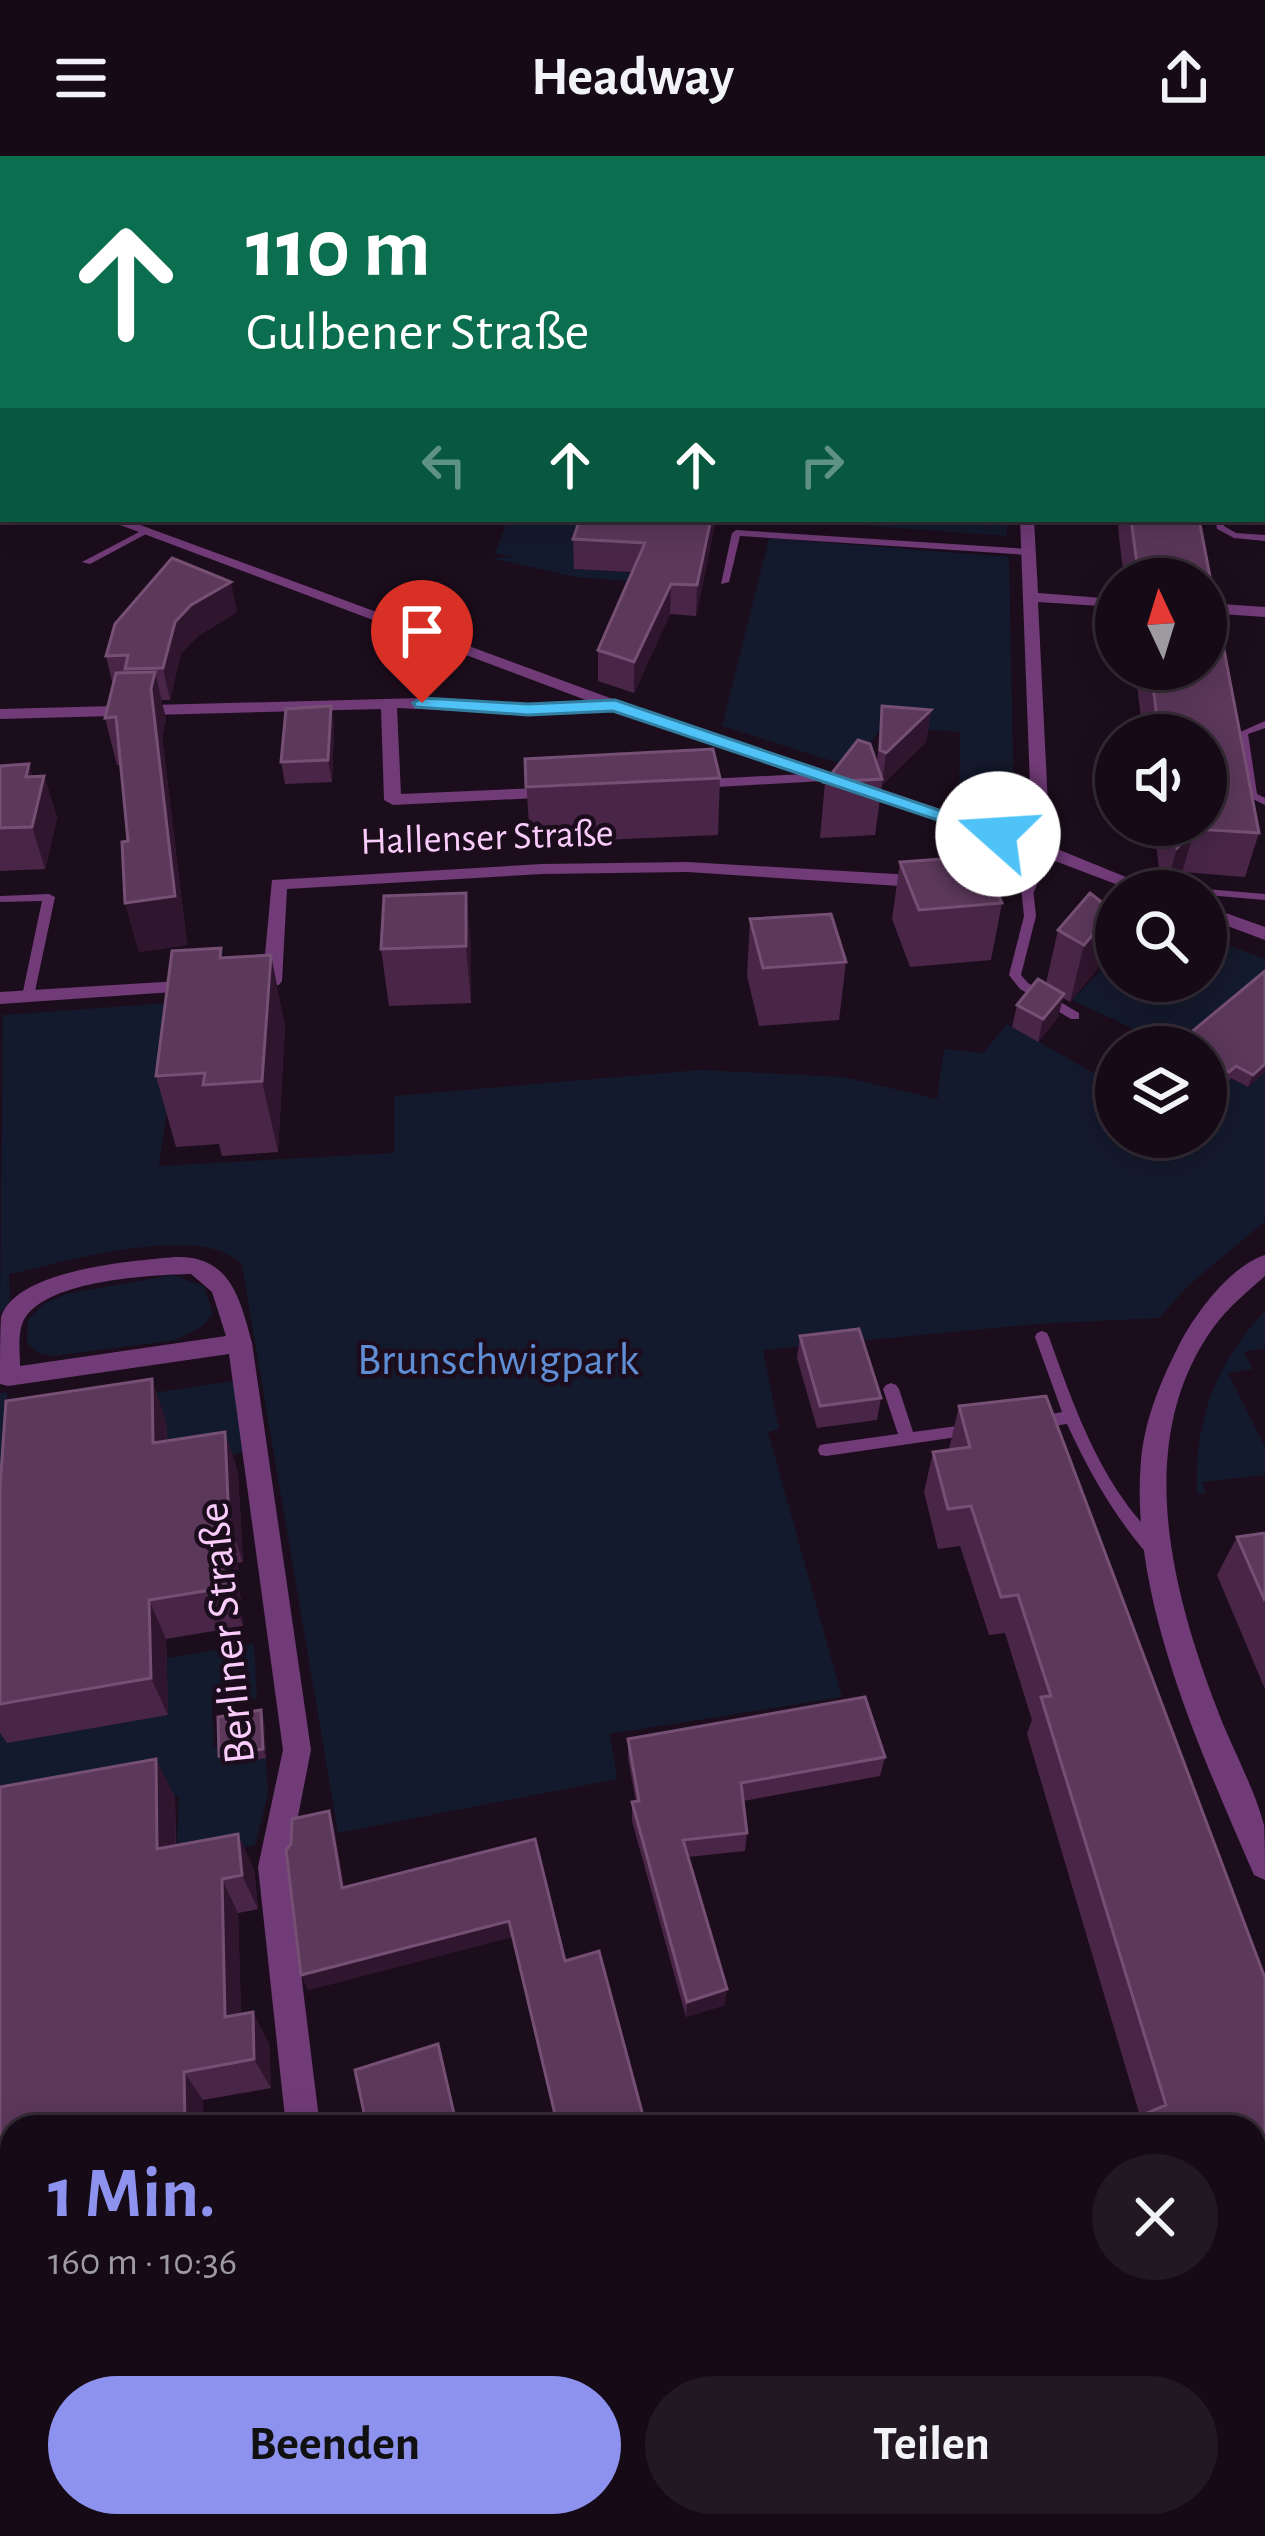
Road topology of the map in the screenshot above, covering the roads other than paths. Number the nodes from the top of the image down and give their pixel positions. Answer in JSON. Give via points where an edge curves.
{"nodes":[{"id":1,"x":970,"y":156,"type":"edge"},
{"id":2,"x":996,"y":156,"type":"edge"},
{"id":3,"x":118,"y":522,"type":"edge"},
{"id":4,"x":1027,"y":522,"type":"edge"},
{"id":5,"x":1219,"y":522,"type":"edge"},
{"id":6,"x":144,"y":533,"type":"junction"},
{"id":7,"x":1265,"y":538,"type":"edge"},
{"id":8,"x":1028,"y":552,"type":"junction"},
{"id":9,"x":87,"y":562,"type":"dead end"},
{"id":10,"x":724,"y":582,"type":"dead end"},
{"id":11,"x":1030,"y":598,"type":"junction"},
{"id":12,"x":1095,"y":602,"type":"edge"},
{"id":13,"x":1227,"y":609,"type":"edge"},
{"id":14,"x":1265,"y":612,"type":"edge"},
{"id":15,"x":389,"y":704,"type":"junction"},
{"id":16,"x":615,"y":706,"type":"junction"},
{"id":17,"x":0,"y":714,"type":"edge"},
{"id":18,"x":1265,"y":724,"type":"edge"},
{"id":19,"x":834,"y":778,"type":"junction"},
{"id":20,"x":672,"y":786,"type":"edge"},
{"id":21,"x":579,"y":790,"type":"edge"},
{"id":22,"x":1265,"y":802,"type":"edge"},
{"id":23,"x":1042,"y":849,"type":"junction"},
{"id":24,"x":1096,"y":870,"type":"edge"},
{"id":25,"x":1027,"y":888,"type":"junction"},
{"id":26,"x":1227,"y":894,"type":"edge"},
{"id":27,"x":1265,"y":897,"type":"edge"},
{"id":28,"x":0,"y":899,"type":"edge"},
{"id":29,"x":1227,"y":920,"type":"edge"},
{"id":30,"x":1265,"y":934,"type":"edge"},
{"id":31,"x":249,"y":983,"type":"edge"},
{"id":32,"x":225,"y":984,"type":"edge"},
{"id":33,"x":28,"y":996,"type":"junction"},
{"id":34,"x":0,"y":998,"type":"edge"},
{"id":35,"x":1075,"y":1016,"type":"dead end"},
{"id":36,"x":1265,"y":1263,"type":"edge"},
{"id":37,"x":1042,"y":1337,"type":"dead end"},
{"id":38,"x":240,"y":1343,"type":"junction"},
{"id":39,"x":891,"y":1389,"type":"dead end"},
{"id":40,"x":1070,"y":1418,"type":"junction"},
{"id":41,"x":1018,"y":1424,"type":"edge"},
{"id":42,"x":996,"y":1427,"type":"edge"},
{"id":43,"x":908,"y":1439,"type":"junction"},
{"id":44,"x":826,"y":1450,"type":"dead end"},
{"id":45,"x":1155,"y":1551,"type":"junction"},
{"id":46,"x":1265,"y":1865,"type":"edge"},
{"id":47,"x":302,"y":2115,"type":"edge"}],
"edges":[{"from":1,"to":2,"type":"lane"},
{"from":3,"to":6,"type":"street"},
{"from":4,"to":8,"type":"street"},
{"from":5,"to":7,"type":"lane","via":[[1234,536]]},
{"from":6,"to":9,"type":"lane"},
{"from":6,"to":16,"type":"street"},
{"from":8,"to":10,"type":"lane","via":[[736,533]]},
{"from":8,"to":11,"type":"street"},
{"from":11,"to":12,"type":"street"},
{"from":11,"to":23,"type":"street"},
{"from":13,"to":14,"type":"street"},
{"from":15,"to":16,"type":"street"},
{"from":15,"to":17,"type":"street"},
{"from":15,"to":21,"type":"street","via":[[393,800]]},
{"from":16,"to":19,"type":"street"},
{"from":18,"to":22,"type":"lane","via":[[1243,733],[1252,796]]},
{"from":19,"to":20,"type":"street"},
{"from":19,"to":23,"type":"street"},
{"from":23,"to":24,"type":"street"},
{"from":23,"to":25,"type":"street"},
{"from":25,"to":31,"type":"street","name":"Hallenser Straße","via":[[687,867],[278,884],[272,981]]},
{"from":25,"to":35,"type":"lane","via":[[1030,916],[1015,975]]},
{"from":26,"to":27,"type":"lane"},
{"from":28,"to":33,"type":"lane","via":[[49,897]]},
{"from":29,"to":30,"type":"street"},
{"from":32,"to":33,"type":"street"},
{"from":33,"to":34,"type":"street"},
{"from":36,"to":45,"type":"street","via":[[1202,1325],[1172,1377],[1153,1453]]},
{"from":37,"to":40,"type":"lane"},
{"from":38,"to":38,"type":"street","name":"Berliner Straße","via":[[101,1363],[8,1377],[16,1313],[41,1292],[171,1265],[209,1270]]},
{"from":38,"to":47,"type":"street","name":"Berliner Straße","via":[[297,1750],[273,1867]]},
{"from":39,"to":43,"type":"lane"},
{"from":40,"to":41,"type":"lane"},
{"from":40,"to":45,"type":"lane","via":[[1123,1518]]},
{"from":42,"to":43,"type":"lane"},
{"from":43,"to":44,"type":"lane"},
{"from":45,"to":46,"type":"street","via":[[1179,1642]]}]}
